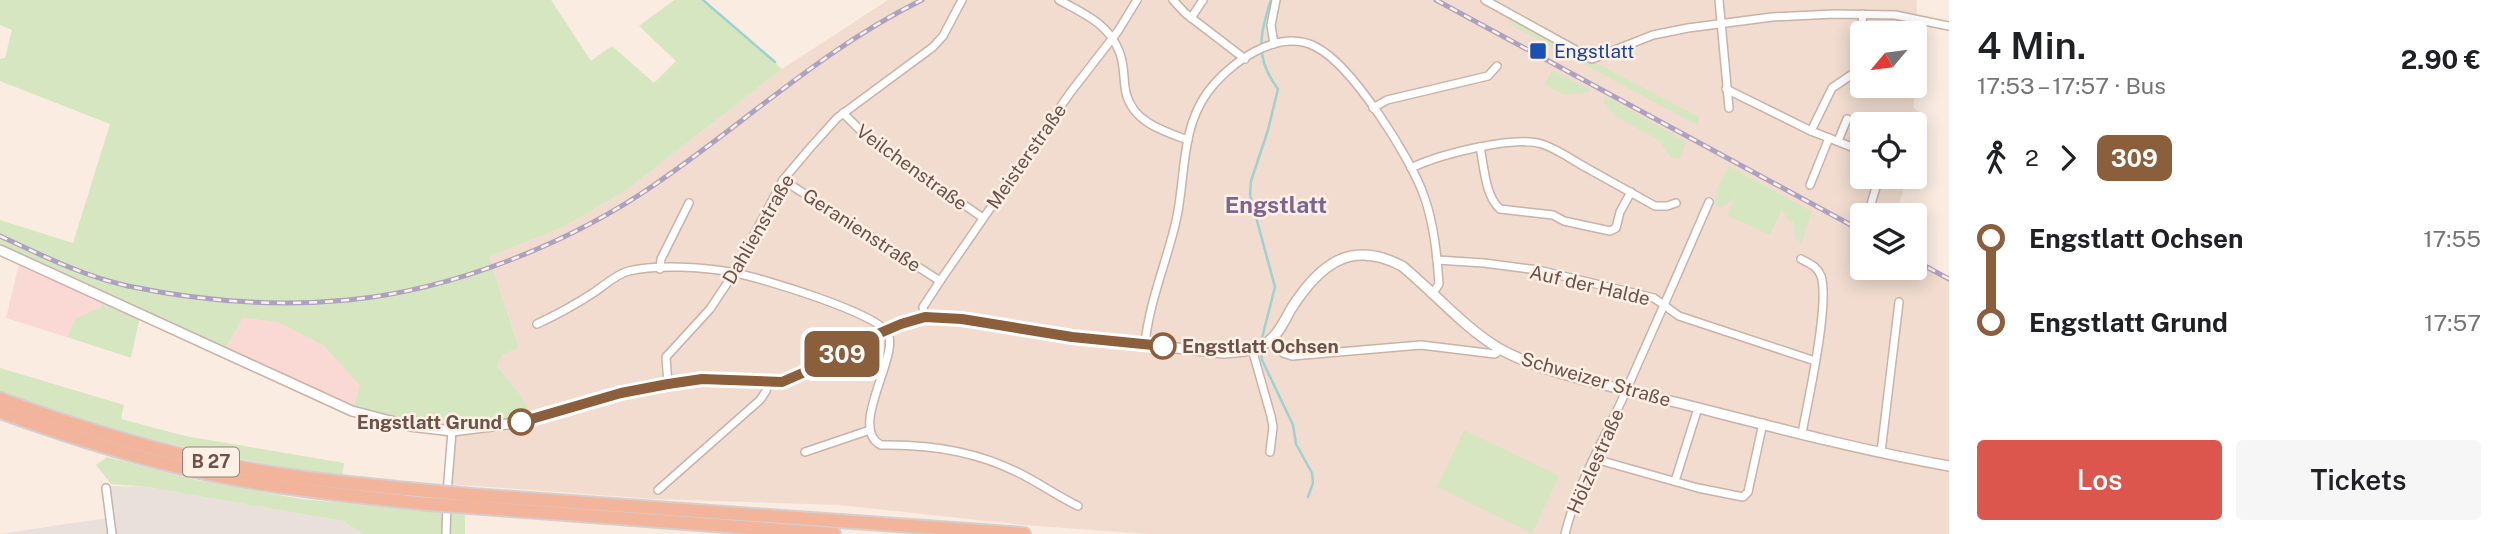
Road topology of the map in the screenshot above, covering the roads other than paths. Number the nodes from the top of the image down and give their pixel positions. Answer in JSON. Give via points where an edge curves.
{"nodes":[{"id":1,"x":962,"y":0,"type":"edge"},
{"id":2,"x":1059,"y":0,"type":"edge"},
{"id":3,"x":1137,"y":0,"type":"edge"},
{"id":4,"x":1173,"y":0,"type":"edge"},
{"id":5,"x":1203,"y":0,"type":"edge"},
{"id":6,"x":1276,"y":0,"type":"edge"},
{"id":7,"x":1485,"y":0,"type":"edge"},
{"id":8,"x":1719,"y":0,"type":"edge"},
{"id":9,"x":1863,"y":14,"type":"junction"},
{"id":10,"x":1191,"y":18,"type":"junction"},
{"id":11,"x":1723,"y":23,"type":"junction"},
{"id":12,"x":1949,"y":26,"type":"edge"},
{"id":13,"x":1112,"y":38,"type":"junction"},
{"id":14,"x":1270,"y":45,"type":"junction"},
{"id":15,"x":1245,"y":59,"type":"junction"},
{"id":16,"x":1497,"y":66,"type":"dead end"},
{"id":17,"x":1726,"y":89,"type":"junction"},
{"id":18,"x":1373,"y":108,"type":"junction"},
{"id":19,"x":1729,"y":108,"type":"dead end"},
{"id":20,"x":843,"y":113,"type":"junction"},
{"id":21,"x":1847,"y":119,"type":"dead end"},
{"id":22,"x":1811,"y":131,"type":"junction"},
{"id":23,"x":1829,"y":138,"type":"junction"},
{"id":24,"x":1188,"y":140,"type":"junction"},
{"id":25,"x":1838,"y":141,"type":"junction"},
{"id":26,"x":1850,"y":146,"type":"edge"},
{"id":27,"x":1480,"y":147,"type":"junction"},
{"id":28,"x":1411,"y":168,"type":"junction"},
{"id":29,"x":783,"y":180,"type":"junction"},
{"id":30,"x":1810,"y":185,"type":"dead end"},
{"id":31,"x":1631,"y":192,"type":"junction"},
{"id":32,"x":1709,"y":202,"type":"dead end"},
{"id":33,"x":689,"y":203,"type":"dead end"},
{"id":34,"x":1676,"y":203,"type":"dead end"},
{"id":35,"x":983,"y":218,"type":"junction"},
{"id":36,"x":0,"y":250,"type":"edge"},
{"id":37,"x":1801,"y":259,"type":"dead end"},
{"id":38,"x":1437,"y":260,"type":"junction"},
{"id":39,"x":660,"y":269,"type":"junction"},
{"id":40,"x":734,"y":273,"type":"junction"},
{"id":41,"x":940,"y":281,"type":"junction"},
{"id":42,"x":1433,"y":293,"type":"junction"},
{"id":43,"x":1899,"y":302,"type":"dead end"},
{"id":44,"x":1664,"y":305,"type":"junction"},
{"id":45,"x":925,"y":317,"type":"junction"},
{"id":46,"x":537,"y":324,"type":"dead end"},
{"id":47,"x":886,"y":330,"type":"junction"},
{"id":48,"x":1269,"y":341,"type":"junction"},
{"id":49,"x":1145,"y":344,"type":"junction"},
{"id":50,"x":1252,"y":349,"type":"junction"},
{"id":51,"x":1501,"y":349,"type":"junction"},
{"id":52,"x":1815,"y":361,"type":"junction"},
{"id":53,"x":768,"y":382,"type":"junction"},
{"id":54,"x":668,"y":384,"type":"junction"},
{"id":55,"x":1626,"y":390,"type":"junction"},
{"id":56,"x":0,"y":399,"type":"edge"},
{"id":57,"x":1698,"y":408,"type":"junction"},
{"id":58,"x":0,"y":412,"type":"edge"},
{"id":59,"x":1763,"y":423,"type":"junction"},
{"id":60,"x":870,"y":430,"type":"junction"},
{"id":61,"x":452,"y":431,"type":"junction"},
{"id":62,"x":1802,"y":433,"type":"junction"},
{"id":63,"x":805,"y":452,"type":"dead end"},
{"id":64,"x":1270,"y":452,"type":"dead end"},
{"id":65,"x":1881,"y":452,"type":"junction"},
{"id":66,"x":1595,"y":459,"type":"junction"},
{"id":67,"x":1949,"y":466,"type":"edge"},
{"id":68,"x":1675,"y":481,"type":"junction"},
{"id":69,"x":106,"y":488,"type":"dead end"},
{"id":70,"x":659,"y":490,"type":"dead end"},
{"id":71,"x":429,"y":497,"type":"junction"},
{"id":72,"x":470,"y":501,"type":"junction"},
{"id":73,"x":1078,"y":506,"type":"dead end"},
{"id":74,"x":112,"y":534,"type":"edge"},
{"id":75,"x":446,"y":534,"type":"edge"},
{"id":76,"x":834,"y":534,"type":"edge"},
{"id":77,"x":1024,"y":534,"type":"edge"},
{"id":78,"x":1565,"y":534,"type":"edge"}],
"edges":[{"from":1,"to":20,"type":"street","name":"Dahlienstraße","via":[[933,47]]},
{"from":2,"to":13,"type":"street","via":[[1095,19]]},
{"from":3,"to":13,"type":"street","name":"Meisterstraße"},
{"from":4,"to":10,"type":"street"},
{"from":5,"to":10,"type":"street"},
{"from":6,"to":14,"type":"street"},
{"from":7,"to":11,"type":"street","via":[[1592,59],[1653,35]]},
{"from":8,"to":11,"type":"street"},
{"from":9,"to":11,"type":"street"},
{"from":9,"to":12,"type":"street"},
{"from":9,"to":22,"type":"street","via":[[1857,71],[1832,88]]},
{"from":10,"to":15,"type":"street"},
{"from":11,"to":17,"type":"street"},
{"from":13,"to":24,"type":"street","via":[[1120,52],[1126,94],[1134,110],[1143,120]]},
{"from":13,"to":35,"type":"street","name":"Meisterstraße"},
{"from":14,"to":15,"type":"street"},
{"from":14,"to":18,"type":"street","via":[[1298,42],[1316,47],[1336,63]]},
{"from":15,"to":24,"type":"street","via":[[1206,94]]},
{"from":16,"to":18,"type":"street","via":[[1488,76],[1387,100]]},
{"from":17,"to":19,"type":"street"},
{"from":17,"to":22,"type":"street"},
{"from":18,"to":28,"type":"street"},
{"from":20,"to":29,"type":"street","name":"Dahlienstraße"},
{"from":20,"to":35,"type":"street","name":"Veilchenstraße","via":[[881,147]]},
{"from":21,"to":25,"type":"street"},
{"from":22,"to":23,"type":"street"},
{"from":23,"to":25,"type":"street"},
{"from":23,"to":30,"type":"street"},
{"from":24,"to":49,"type":"street","via":[[1177,218]]},
{"from":25,"to":26,"type":"street"},
{"from":27,"to":28,"type":"street"},
{"from":27,"to":31,"type":"street","via":[[1521,141],[1542,144]]},
{"from":27,"to":31,"type":"street","via":[[1487,183],[1500,209],[1553,215],[1610,231],[1616,228]]},
{"from":28,"to":38,"type":"street","via":[[1430,216]]},
{"from":29,"to":40,"type":"street","name":"Dahlienstraße"},
{"from":29,"to":41,"type":"street","name":"Geranienstraße"},
{"from":31,"to":34,"type":"street","via":[[1655,206]]},
{"from":32,"to":44,"type":"street","name":"Hölzlestraße"},
{"from":33,"to":39,"type":"street"},
{"from":35,"to":41,"type":"street","name":"Meisterstraße"},
{"from":36,"to":61,"type":"street","via":[[352,411]]},
{"from":37,"to":52,"type":"street","via":[[1816,267],[1822,278]]},
{"from":38,"to":42,"type":"street","via":[[1438,284]]},
{"from":38,"to":44,"type":"street","name":"Auf der Halde","via":[[1538,270],[1654,298]]},
{"from":39,"to":40,"type":"street"},
{"from":39,"to":46,"type":"street","via":[[624,272]]},
{"from":40,"to":47,"type":"street","via":[[820,299],[871,319]]},
{"from":40,"to":54,"type":"street","name":"Dahlienstraße","via":[[710,309],[666,357]]},
{"from":41,"to":45,"type":"street","name":"Meisterstraße","via":[[923,307]]},
{"from":42,"to":48,"type":"street","name":"Schweizer Straße","via":[[1390,260],[1362,255],[1339,259],[1318,274]]},
{"from":42,"to":51,"type":"street","name":"Schweizer Straße"},
{"from":43,"to":65,"type":"street"},
{"from":44,"to":52,"type":"street","name":"Auf der Halde","via":[[1679,316]]},
{"from":44,"to":55,"type":"street","name":"Hölzlestraße"},
{"from":45,"to":47,"type":"street"},
{"from":45,"to":49,"type":"street"},
{"from":47,"to":53,"type":"street","via":[[800,376]]},
{"from":47,"to":60,"type":"street","via":[[891,346]]},
{"from":48,"to":50,"type":"street"},
{"from":48,"to":51,"type":"street","via":[[1292,356],[1404,345],[1495,354]]},
{"from":49,"to":50,"type":"street","via":[[1224,353]]},
{"from":50,"to":64,"type":"street","via":[[1271,416]]},
{"from":51,"to":55,"type":"street","name":"Schweizer Straße"},
{"from":52,"to":62,"type":"street"},
{"from":53,"to":54,"type":"street","via":[[702,379]]},
{"from":53,"to":70,"type":"street","via":[[760,400]]},
{"from":54,"to":61,"type":"street","via":[[533,419]]},
{"from":55,"to":57,"type":"street","name":"Schweizer Straße"},
{"from":55,"to":66,"type":"street","name":"Hölzlestraße"},
{"from":56,"to":71,"type":"highway","number":"B 27","via":[[197,459]]},
{"from":57,"to":59,"type":"street","name":"Schweizer Straße"},
{"from":57,"to":68,"type":"street"},
{"from":58,"to":71,"type":"highway","number":"B 27","via":[[72,438],[195,471],[305,491]]},
{"from":59,"to":62,"type":"street","name":"Schweizer Straße"},
{"from":59,"to":68,"type":"street","via":[[1744,497]]},
{"from":60,"to":63,"type":"street"},
{"from":60,"to":73,"type":"street","via":[[871,437],[881,444],[952,450],[989,460]]},
{"from":61,"to":75,"type":"street"},
{"from":62,"to":65,"type":"street","name":"Schweizer Straße"},
{"from":65,"to":67,"type":"street","name":"Schweizer Straße"},
{"from":66,"to":68,"type":"street"},
{"from":66,"to":78,"type":"street","name":"Hölzlestraße"},
{"from":69,"to":74,"type":"street"},
{"from":71,"to":72,"type":"highway","number":"B 27","bridge":true},
{"from":72,"to":76,"type":"highway","number":"B 27"},
{"from":72,"to":77,"type":"highway","number":"B 27"}]}
